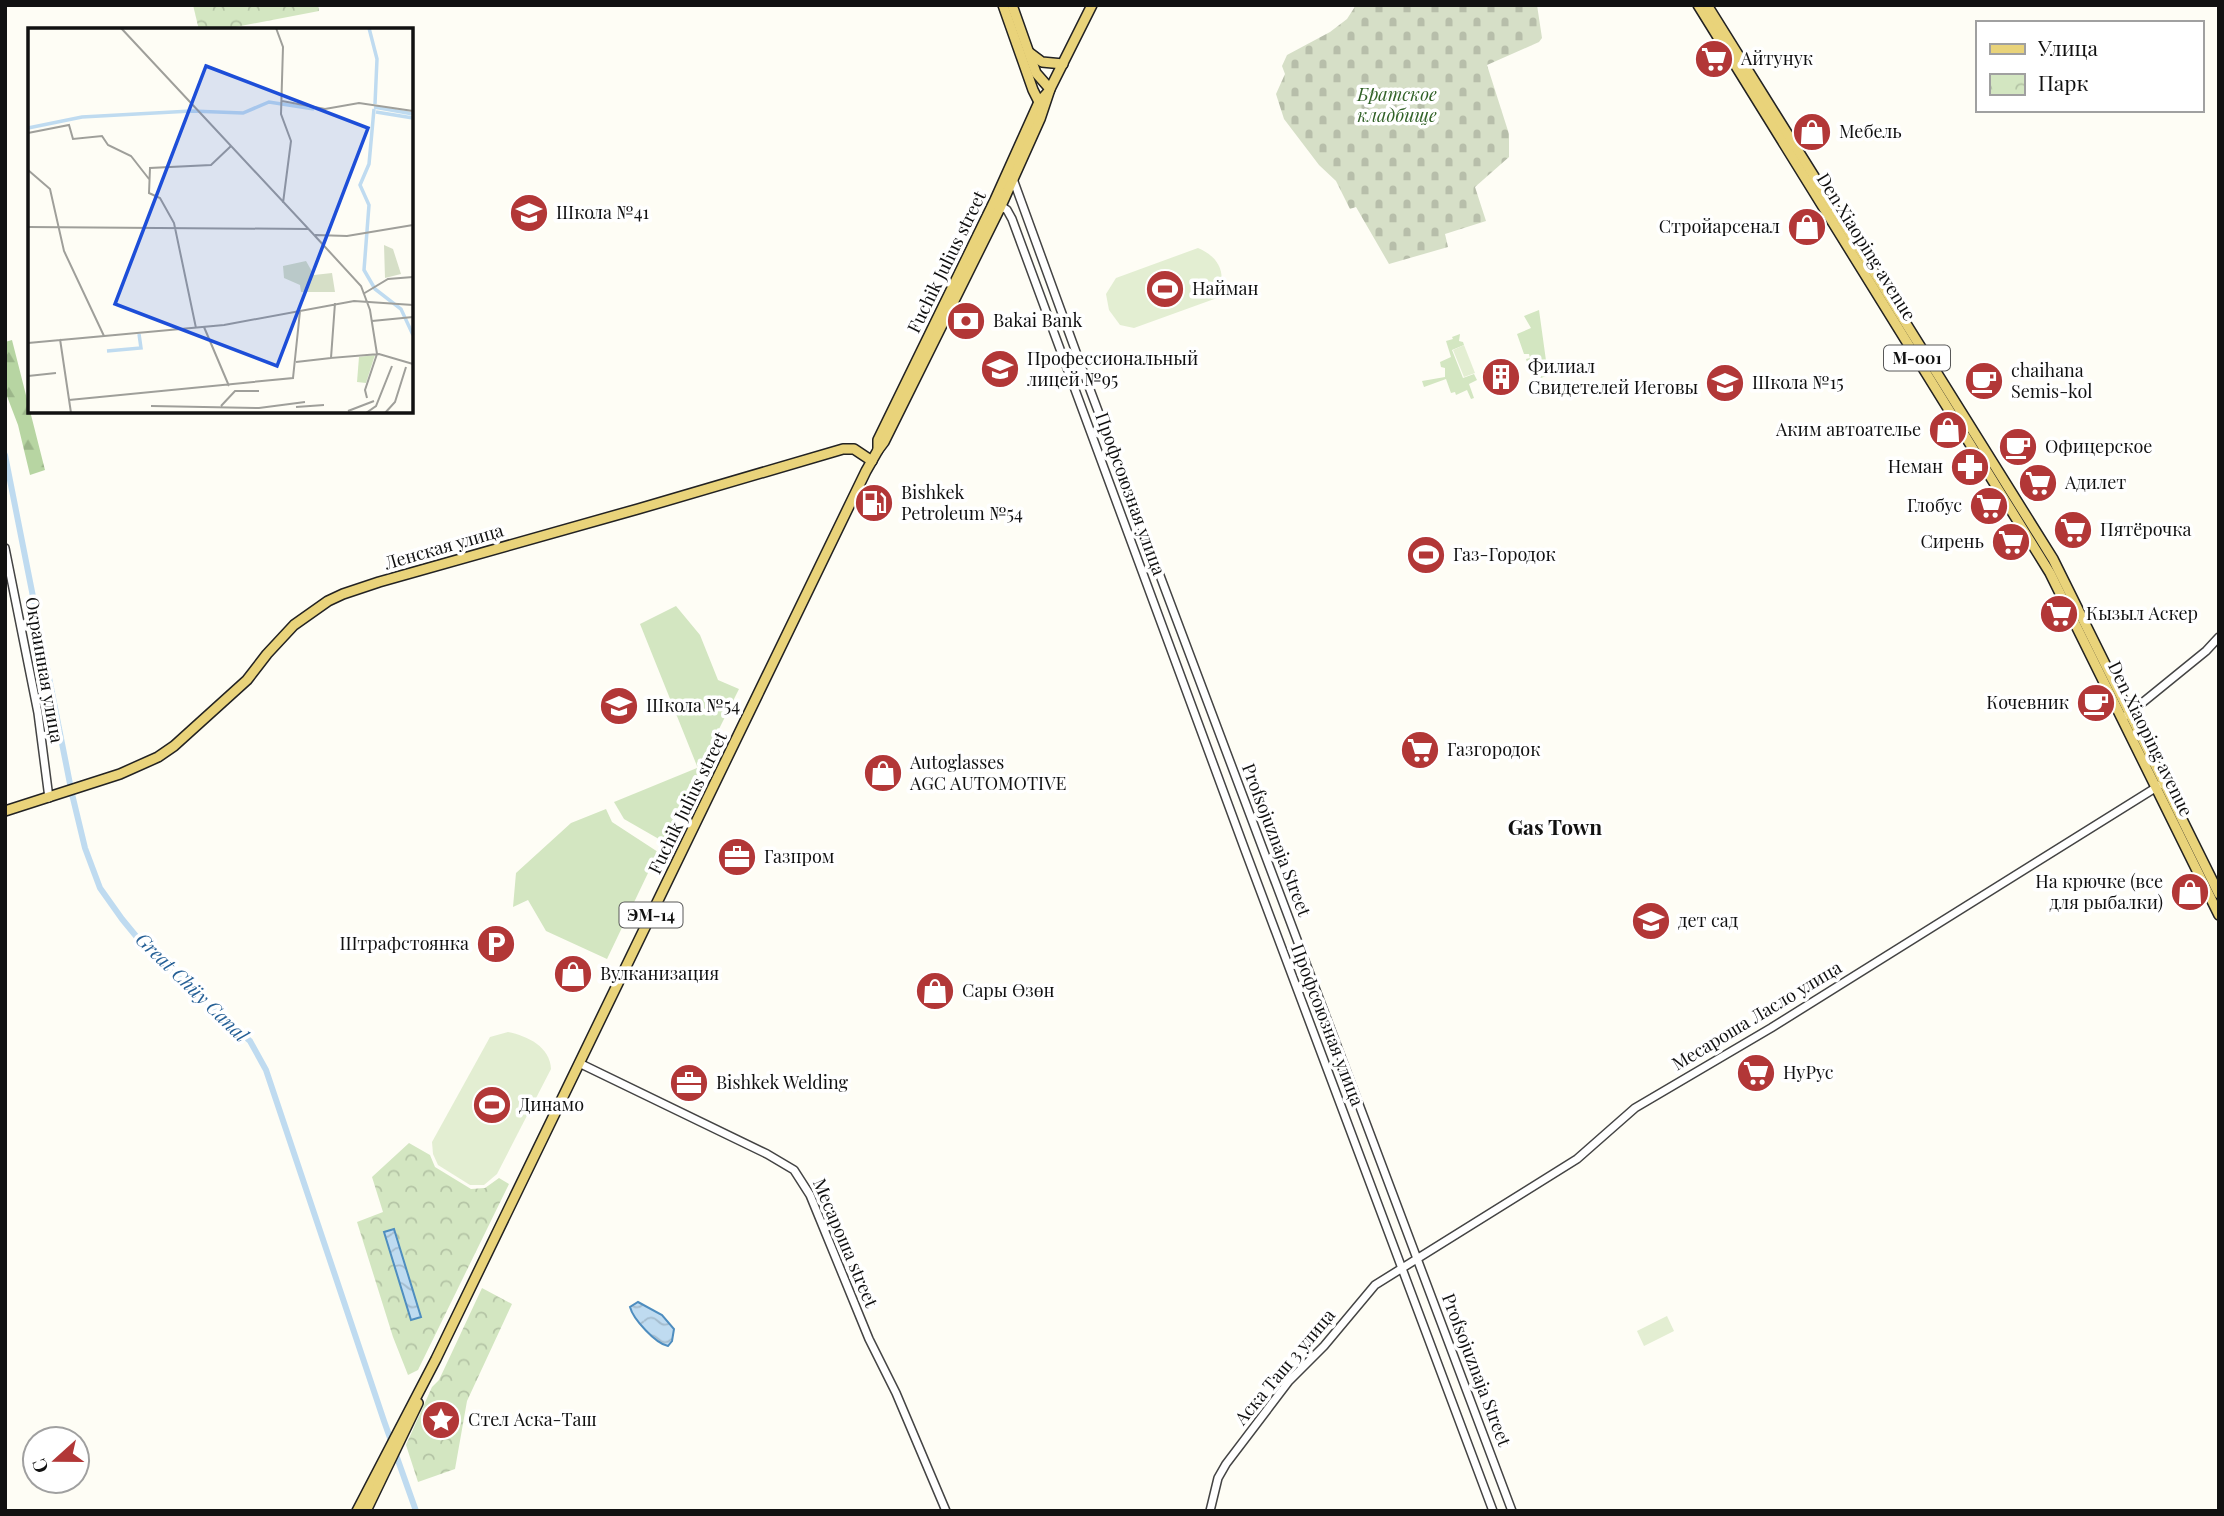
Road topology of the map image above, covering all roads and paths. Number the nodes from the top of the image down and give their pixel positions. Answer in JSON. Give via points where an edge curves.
{"nodes":[{"id":1,"x":1003,"y":5,"type":"edge"},
{"id":2,"x":1012,"y":5,"type":"edge"},
{"id":3,"x":1093,"y":5,"type":"edge"},
{"id":4,"x":1698,"y":5,"type":"edge"},
{"id":5,"x":1707,"y":5,"type":"edge"},
{"id":6,"x":1028,"y":50,"type":"junction"},
{"id":7,"x":1063,"y":64,"type":"junction"},
{"id":8,"x":1050,"y":89,"type":"junction"},
{"id":9,"x":1043,"y":104,"type":"junction"},
{"id":10,"x":1013,"y":179,"type":"junction"},
{"id":11,"x":998,"y":204,"type":"junction"},
{"id":12,"x":872,"y":461,"type":"junction"},
{"id":13,"x":5,"y":548,"type":"edge"},
{"id":14,"x":2219,"y":638,"type":"edge"},
{"id":15,"x":2126,"y":716,"type":"junction"},
{"id":16,"x":2160,"y":785,"type":"junction"},
{"id":17,"x":50,"y":798,"type":"junction"},
{"id":18,"x":5,"y":811,"type":"edge"},
{"id":19,"x":2219,"y":894,"type":"edge"},
{"id":20,"x":2219,"y":915,"type":"edge"},
{"id":21,"x":579,"y":1063,"type":"junction"},
{"id":22,"x":1417,"y":1260,"type":"junction"},
{"id":23,"x":1401,"y":1267,"type":"junction"},
{"id":24,"x":1375,"y":1285,"type":"joint"},
{"id":25,"x":404,"y":1427,"type":"junction"},
{"id":26,"x":357,"y":1511,"type":"edge"},
{"id":27,"x":366,"y":1511,"type":"edge"},
{"id":28,"x":946,"y":1511,"type":"edge"},
{"id":29,"x":1210,"y":1511,"type":"edge"},
{"id":30,"x":1493,"y":1511,"type":"edge"},
{"id":31,"x":1512,"y":1511,"type":"edge"}],
"edges":[{"from":1,"to":9,"type":"main road"},
{"from":2,"to":6,"type":"main road"},
{"from":3,"to":7,"type":"main road","name":"Fuchik Julius street"},
{"from":4,"to":15,"type":"main road","name":"Den Xiaoping avenue","number":"M-001","via":[[2040,555]]},
{"from":5,"to":15,"type":"main road","name":"Den Xiaoping avenue","number":"M-001","via":[[2053,559]]},
{"from":6,"to":7,"type":"main road","via":[[1042,62]]},
{"from":6,"to":8,"type":"main road","via":[[1040,80]]},
{"from":7,"to":8,"type":"main road","name":"Fuchik Julius street"},
{"from":8,"to":9,"type":"main road","name":"Fuchik Julius street"},
{"from":9,"to":10,"type":"main road","name":"Fuchik Julius street"},
{"from":9,"to":11,"type":"main road","name":"Fuchik Julius street"},
{"from":10,"to":11,"type":"main road","name":"Fuchik Julius street"},
{"from":10,"to":22,"type":"street","name":"Profsojuznaja Street"},
{"from":11,"to":12,"type":"main road","name":"Fuchik Julius street","number":"ЭМ-14"},
{"from":11,"to":23,"type":"street","name":"Профсоюзная улица","via":[[1007,211],[1017,232]]},
{"from":12,"to":17,"type":"main road","name":"Ленская улица","via":[[854,449],[843,449],[343,594],[294,625],[247,680],[174,746],[135,768]]},
{"from":12,"to":21,"type":"main road","name":"Fuchik Julius street","number":"ЭМ-14"},
{"from":13,"to":17,"type":"street","name":"Окраинная улица"},
{"from":14,"to":15,"type":"street"},
{"from":15,"to":16,"type":"main road","name":"Den Xiaoping avenue","number":"M-001"},
{"from":16,"to":19,"type":"main road","name":"Den Xiaoping avenue","number":"M-001"},
{"from":16,"to":20,"type":"main road","name":"Den Xiaoping avenue","number":"M-001"},
{"from":16,"to":22,"type":"street","name":"Месароша Ласло улица","via":[[1771,1028],[1634,1108],[1577,1159]]},
{"from":17,"to":18,"type":"main road","name":"Ленская улица"},
{"from":21,"to":25,"type":"main road","name":"Fuchik Julius street","number":"ЭМ-14"},
{"from":21,"to":28,"type":"street","name":"Месароша street","via":[[794,1170],[810,1195]]},
{"from":22,"to":23,"type":"street","name":"Месароша Ласло улица"},
{"from":22,"to":31,"type":"street","name":"Profsojuznaja Street"},
{"from":23,"to":24,"type":"street","name":"Месароша Ласло улица"},
{"from":23,"to":30,"type":"street","name":"Профсоюзная улица"},
{"from":24,"to":29,"type":"street","name":"Аска Таш 3 улица","via":[[1289,1381],[1226,1464]]},
{"from":25,"to":26,"type":"main road","number":"ЭМ-14"},
{"from":25,"to":27,"type":"main road","number":"ЭМ-14"}]}
